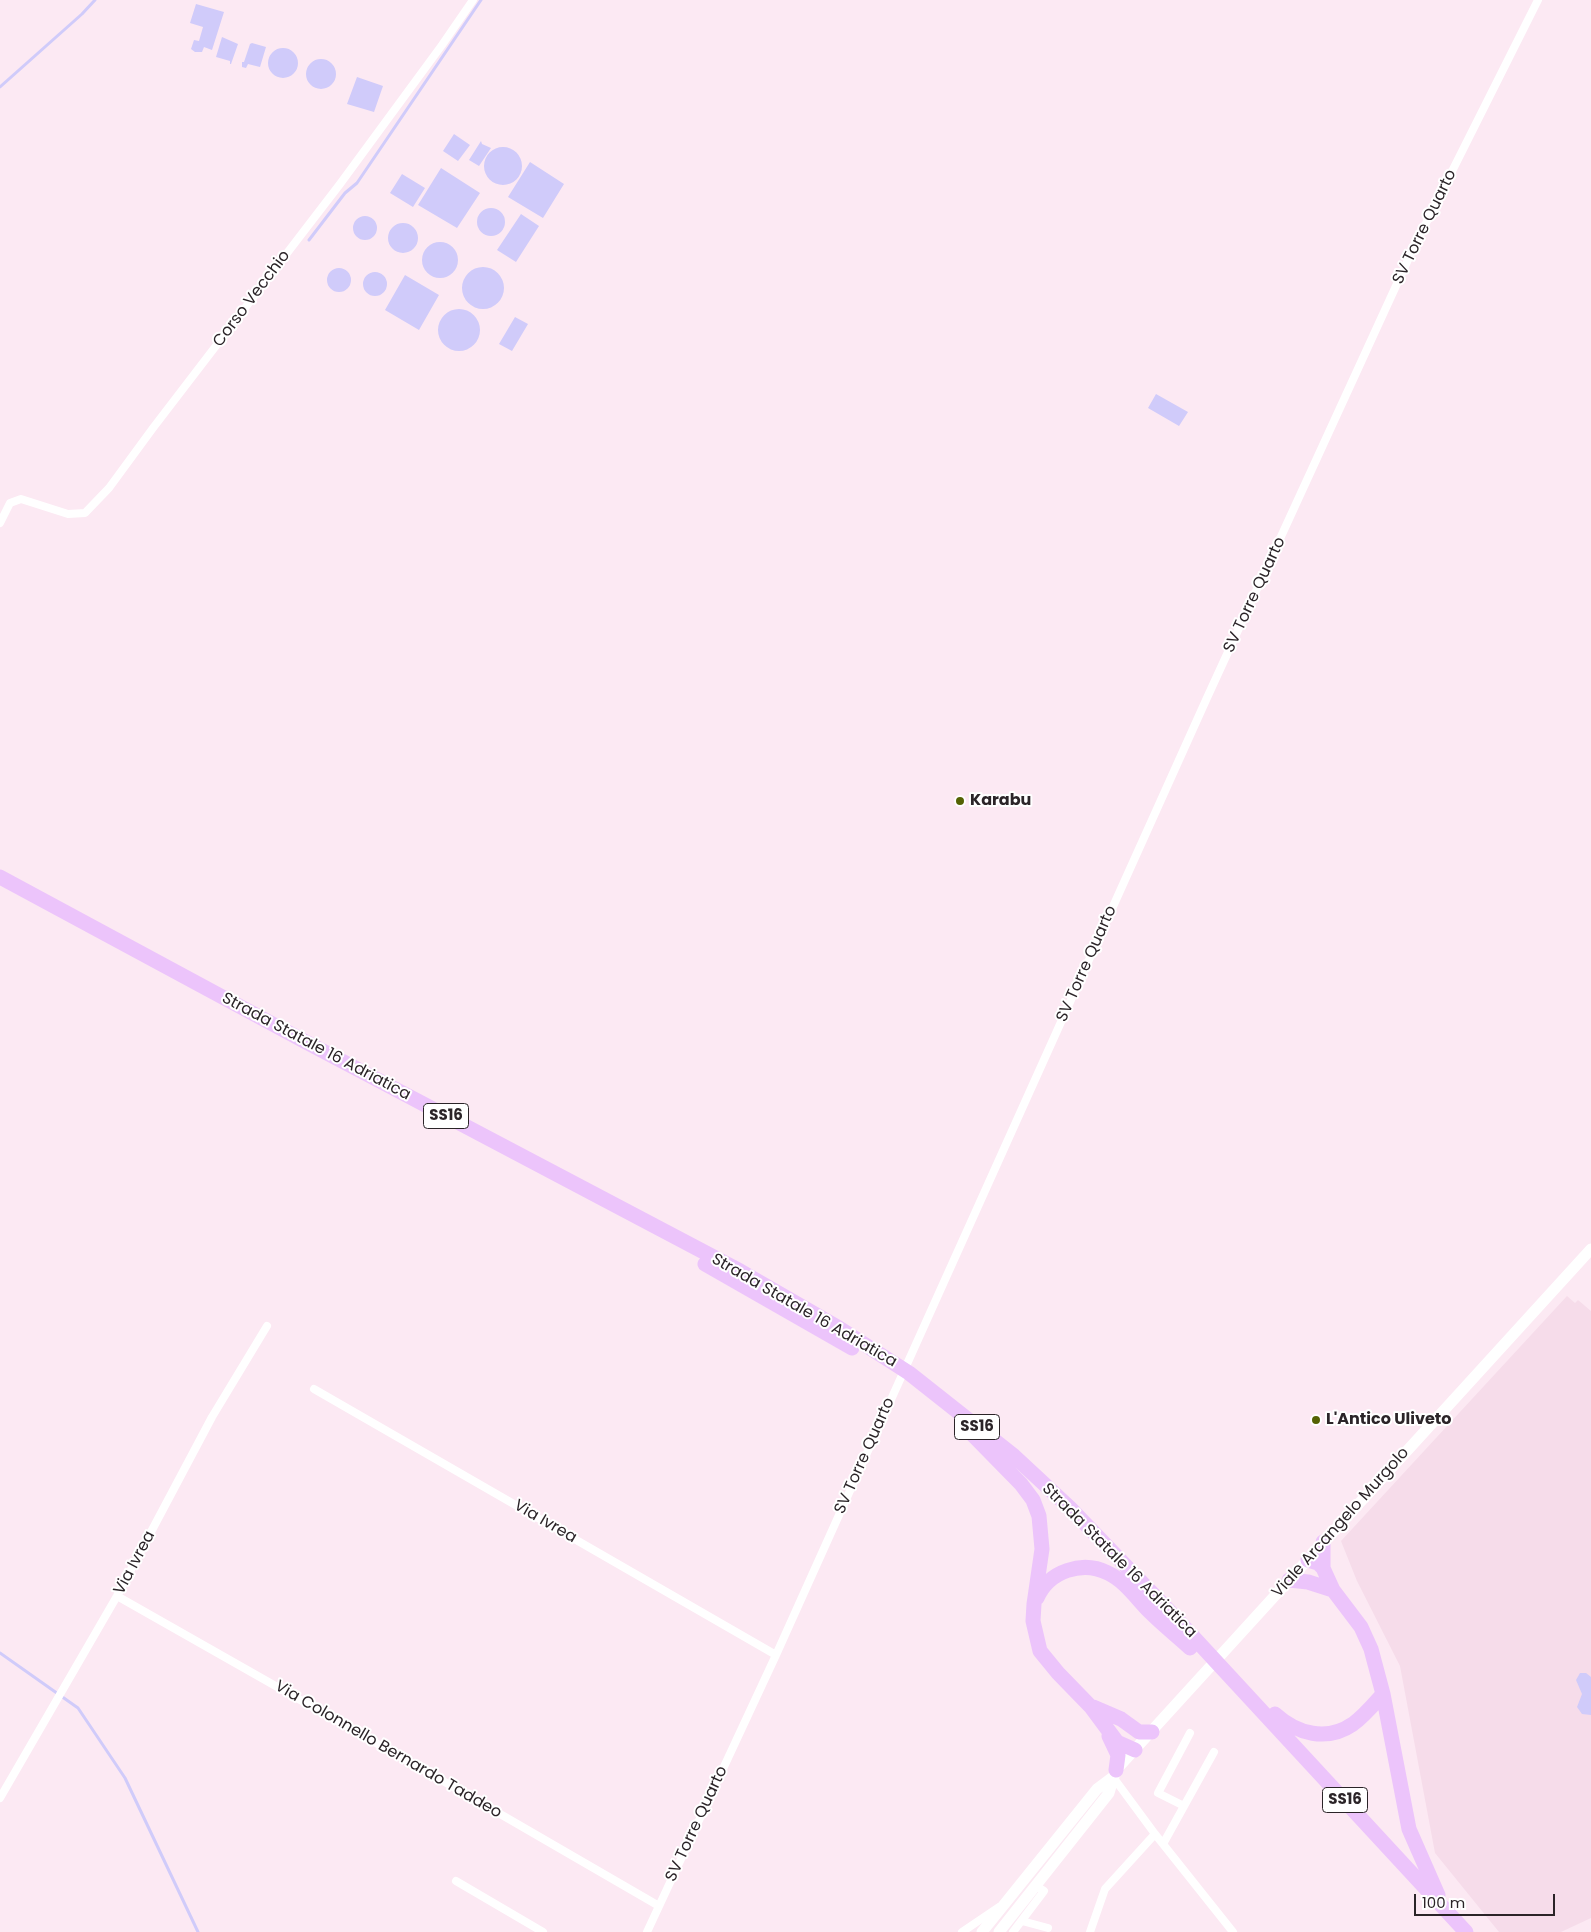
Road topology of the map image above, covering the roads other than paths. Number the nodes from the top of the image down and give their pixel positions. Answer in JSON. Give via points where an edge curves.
{"nodes":[{"id":1,"x":473,"y":0,"type":"edge"},
{"id":2,"x":1538,"y":0,"type":"edge"},
{"id":3,"x":0,"y":523,"type":"edge"},
{"id":4,"x":0,"y":877,"type":"edge"},
{"id":5,"x":0,"y":886,"type":"edge"},
{"id":6,"x":1591,"y":1249,"type":"edge"},
{"id":7,"x":267,"y":1326,"type":"dead end"},
{"id":8,"x":887,"y":1365,"type":"junction"},
{"id":9,"x":314,"y":1389,"type":"dead end"},
{"id":10,"x":925,"y":1392,"type":"junction"},
{"id":11,"x":1023,"y":1476,"type":"junction"},
{"id":12,"x":1039,"y":1492,"type":"junction"},
{"id":13,"x":1323,"y":1542,"type":"junction"},
{"id":14,"x":1308,"y":1560,"type":"junction"},
{"id":15,"x":1323,"y":1568,"type":"junction"},
{"id":16,"x":1289,"y":1580,"type":"junction"},
{"id":17,"x":1327,"y":1588,"type":"junction"},
{"id":18,"x":117,"y":1596,"type":"junction"},
{"id":19,"x":1034,"y":1604,"type":"junction"},
{"id":20,"x":1193,"y":1644,"type":"junction"},
{"id":21,"x":776,"y":1655,"type":"junction"},
{"id":22,"x":1225,"y":1675,"type":"junction"},
{"id":23,"x":1383,"y":1694,"type":"junction"},
{"id":24,"x":1091,"y":1707,"type":"junction"},
{"id":25,"x":1127,"y":1724,"type":"junction"},
{"id":26,"x":1152,"y":1732,"type":"junction"},
{"id":27,"x":1190,"y":1733,"type":"dead end"},
{"id":28,"x":1135,"y":1750,"type":"junction"},
{"id":29,"x":1214,"y":1752,"type":"dead end"},
{"id":30,"x":1115,"y":1774,"type":"junction"},
{"id":31,"x":0,"y":1798,"type":"edge"},
{"id":32,"x":1184,"y":1806,"type":"junction"},
{"id":33,"x":1154,"y":1834,"type":"junction"},
{"id":34,"x":1163,"y":1844,"type":"junction"},
{"id":35,"x":456,"y":1881,"type":"dead end"},
{"id":36,"x":1036,"y":1886,"type":"junction"},
{"id":37,"x":1003,"y":1904,"type":"junction"},
{"id":38,"x":659,"y":1906,"type":"junction"},
{"id":39,"x":1443,"y":1906,"type":"junction"},
{"id":40,"x":1022,"y":1921,"type":"junction"},
{"id":41,"x":1048,"y":1928,"type":"dead end"},
{"id":42,"x":543,"y":1932,"type":"edge"},
{"id":43,"x":647,"y":1932,"type":"edge"},
{"id":44,"x":962,"y":1932,"type":"edge"},
{"id":45,"x":982,"y":1932,"type":"edge"},
{"id":46,"x":999,"y":1932,"type":"edge"},
{"id":47,"x":1013,"y":1932,"type":"edge"},
{"id":48,"x":1090,"y":1932,"type":"edge"},
{"id":49,"x":1233,"y":1932,"type":"edge"},
{"id":50,"x":1454,"y":1932,"type":"edge"},
{"id":51,"x":1466,"y":1932,"type":"edge"}],
"edges":[{"from":1,"to":3,"type":"street","name":"Corso Vecchio","via":[[340,184],[110,488],[85,513],[68,514],[21,499],[10,502]]},
{"from":2,"to":21,"type":"street","name":"SV Torre Quarto","via":[[1412,251]]},
{"from":4,"to":8,"type":"highway","name":"Strada Statale 16 Adriatica","number":"SS16","via":[[740,1271],[839,1328]]},
{"from":5,"to":8,"type":"highway","name":"Strada Statale 16 Adriatica","number":"SS16"},
{"from":6,"to":13,"type":"main road","name":"Viale Arcangelo Murgolo"},
{"from":7,"to":18,"type":"street","name":"Via Ivrea","via":[[212,1417]]},
{"from":8,"to":10,"type":"highway","name":"Strada Statale 16 Adriatica","number":"SS16"},
{"from":9,"to":21,"type":"street","name":"Via Ivrea"},
{"from":10,"to":11,"type":"highway","name":"Strada Statale 16 Adriatica","number":"SS16"},
{"from":10,"to":11,"type":"highway","name":"Strada Statale 16 Adriatica","number":"SS16","via":[[1014,1456]]},
{"from":11,"to":12,"type":"highway","name":"Strada Statale 16 Adriatica","number":"SS16"},
{"from":12,"to":19,"type":"highway","via":[[1042,1549]]},
{"from":12,"to":20,"type":"highway","name":"Strada Statale 16 Adriatica","number":"SS16","via":[[1067,1516]]},
{"from":13,"to":14,"type":"main road","name":"Viale Arcangelo Murgolo"},
{"from":13,"to":15,"type":"highway"},
{"from":14,"to":15,"type":"highway"},
{"from":14,"to":16,"type":"main road","name":"Viale Arcangelo Murgolo"},
{"from":14,"to":17,"type":"highway","via":[[1311,1571]]},
{"from":15,"to":17,"type":"highway"},
{"from":16,"to":17,"type":"highway"},
{"from":16,"to":26,"type":"main road","name":"Viale Arcangelo Murgolo"},
{"from":17,"to":23,"type":"highway","via":[[1360,1626],[1371,1649]]},
{"from":18,"to":31,"type":"street","name":"Via Ivrea"},
{"from":18,"to":38,"type":"street","name":"Via Colonnello Bernardo Taddeo"},
{"from":19,"to":20,"type":"highway","via":[[1054,1576],[1075,1568],[1098,1568],[1110,1573],[1151,1613]]},
{"from":19,"to":24,"type":"highway","via":[[1033,1621],[1040,1650]]},
{"from":20,"to":22,"type":"highway","name":"Strada Statale 16 Adriatica","number":"SS16"},
{"from":21,"to":38,"type":"street","name":"SV Torre Quarto"},
{"from":22,"to":23,"type":"highway","via":[[1289,1725],[1302,1732],[1316,1734],[1343,1730]]},
{"from":22,"to":39,"type":"highway","name":"Strada Statale 16 Adriatica","number":"SS16"},
{"from":22,"to":50,"type":"highway","name":"Strada Statale 16 Adriatica","number":"SS16"},
{"from":23,"to":39,"type":"highway","via":[[1409,1829]]},
{"from":24,"to":25,"type":"highway"},
{"from":24,"to":28,"type":"highway","via":[[1117,1742]]},
{"from":24,"to":30,"type":"highway","via":[[1115,1746],[1118,1755]]},
{"from":25,"to":26,"type":"highway","via":[[1140,1732]]},
{"from":25,"to":28,"type":"highway"},
{"from":26,"to":28,"type":"main road","name":"Viale Arcangelo Murgolo"},
{"from":27,"to":32,"type":"street","via":[[1158,1793]]},
{"from":28,"to":30,"type":"main road","name":"Viale Arcangelo Murgolo"},
{"from":29,"to":32,"type":"street"},
{"from":30,"to":33,"type":"street"},
{"from":30,"to":36,"type":"main road","name":"Viale Arcangelo Murgolo","via":[[1108,1793]]},
{"from":30,"to":37,"type":"main road","name":"Viale Arcangelo Murgolo","via":[[1097,1788]]},
{"from":32,"to":34,"type":"street"},
{"from":33,"to":34,"type":"street"},
{"from":33,"to":48,"type":"street","via":[[1105,1889]]},
{"from":34,"to":49,"type":"street"},
{"from":35,"to":42,"type":"street"},
{"from":36,"to":40,"type":"street","via":[[1044,1891]]},
{"from":36,"to":46,"type":"main road","name":"Viale Arcangelo Murgolo"},
{"from":37,"to":44,"type":"street"},
{"from":37,"to":45,"type":"main road","name":"Viale Arcangelo Murgolo"},
{"from":38,"to":43,"type":"street","name":"SV Torre Quarto"},
{"from":39,"to":51,"type":"highway","name":"Strada Statale 16 Adriatica","number":"SS16"},
{"from":40,"to":41,"type":"street"},
{"from":40,"to":47,"type":"street"}]}
